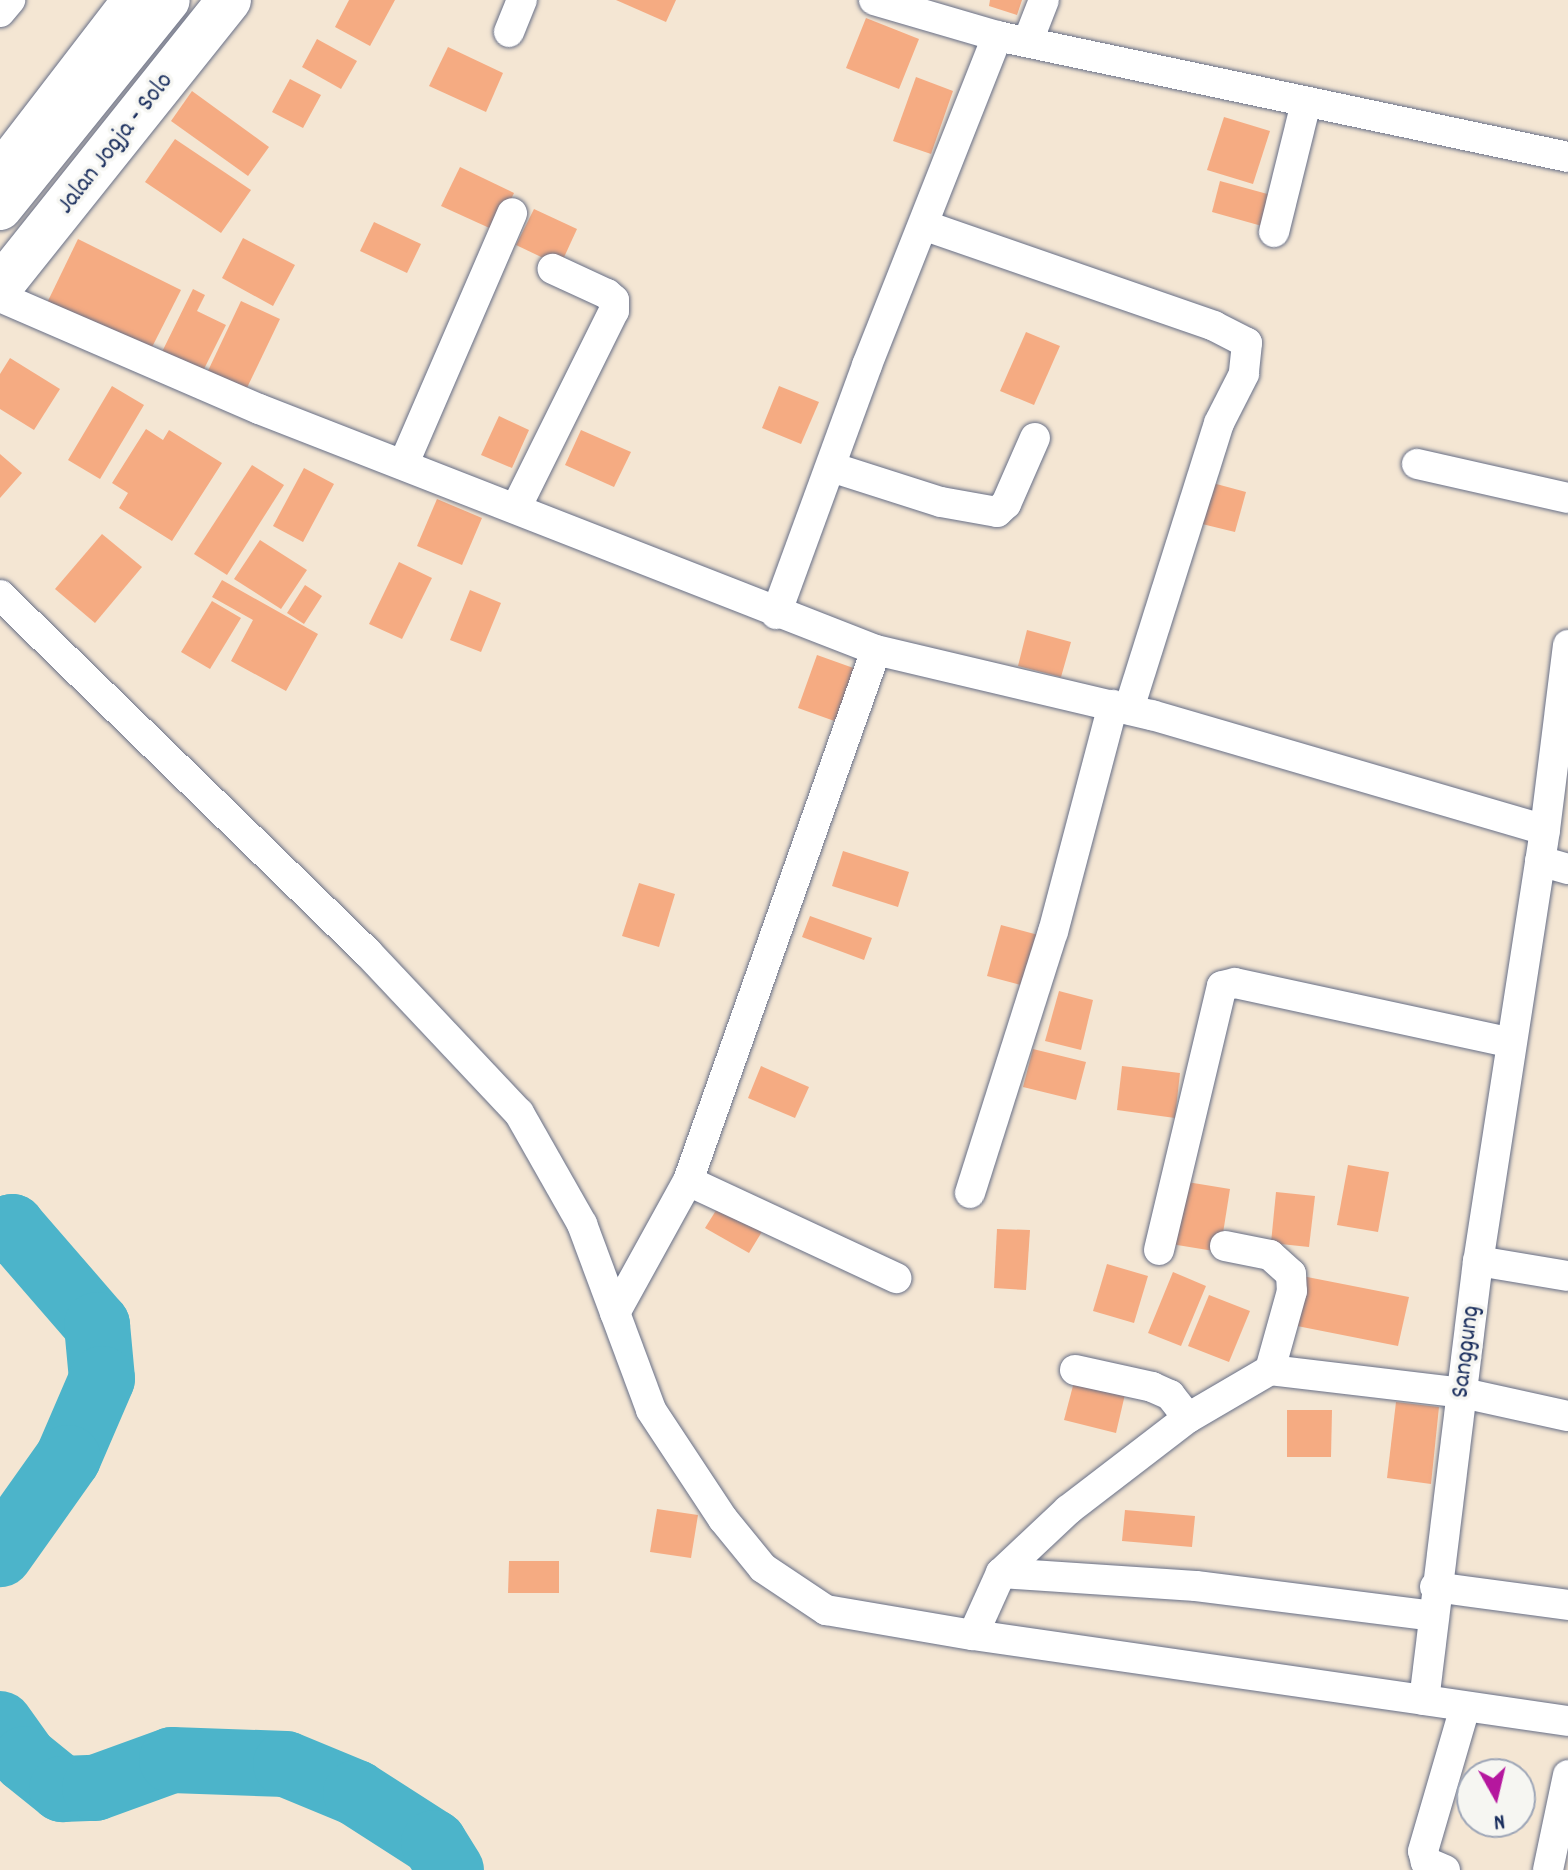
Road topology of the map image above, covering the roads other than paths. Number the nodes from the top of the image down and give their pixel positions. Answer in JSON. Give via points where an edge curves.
{"nodes":[{"id":1,"x":10,"y":0,"type":"edge"},
{"id":2,"x":126,"y":0,"type":"edge"},
{"id":3,"x":168,"y":0,"type":"edge"},
{"id":4,"x":229,"y":0,"type":"edge"},
{"id":5,"x":522,"y":0,"type":"edge"},
{"id":6,"x":874,"y":0,"type":"edge"},
{"id":7,"x":1044,"y":0,"type":"edge"},
{"id":8,"x":0,"y":12,"type":"edge"},
{"id":9,"x":509,"y":32,"type":"dead end"},
{"id":10,"x":997,"y":36,"type":"junction"},
{"id":11,"x":1028,"y":41,"type":"junction"},
{"id":12,"x":1306,"y":103,"type":"junction"},
{"id":13,"x":1568,"y":157,"type":"edge"},
{"id":14,"x":0,"y":164,"type":"edge"},
{"id":15,"x":0,"y":208,"type":"edge"},
{"id":16,"x":512,"y":213,"type":"dead end"},
{"id":17,"x":926,"y":226,"type":"junction"},
{"id":18,"x":1274,"y":232,"type":"dead end"},
{"id":19,"x":553,"y":269,"type":"dead end"},
{"id":20,"x":0,"y":287,"type":"edge"},
{"id":21,"x":0,"y":297,"type":"edge"},
{"id":22,"x":1035,"y":438,"type":"dead end"},
{"id":23,"x":404,"y":463,"type":"junction"},
{"id":24,"x":1417,"y":464,"type":"dead end"},
{"id":25,"x":831,"y":467,"type":"junction"},
{"id":26,"x":1568,"y":498,"type":"edge"},
{"id":27,"x":516,"y":508,"type":"junction"},
{"id":28,"x":0,"y":595,"type":"edge"},
{"id":29,"x":776,"y":614,"type":"junction"},
{"id":30,"x":1568,"y":645,"type":"edge"},
{"id":31,"x":876,"y":650,"type":"junction"},
{"id":32,"x":1121,"y":707,"type":"junction"},
{"id":33,"x":1545,"y":830,"type":"junction"},
{"id":34,"x":1554,"y":865,"type":"edge"},
{"id":35,"x":1509,"y":1042,"type":"junction"},
{"id":36,"x":688,"y":1181,"type":"junction"},
{"id":37,"x":970,"y":1193,"type":"dead end"},
{"id":38,"x":1225,"y":1246,"type":"dead end"},
{"id":39,"x":1159,"y":1250,"type":"dead end"},
{"id":40,"x":1478,"y":1261,"type":"junction"},
{"id":41,"x":1568,"y":1276,"type":"edge"},
{"id":42,"x":896,"y":1278,"type":"dead end"},
{"id":43,"x":615,"y":1313,"type":"junction"},
{"id":44,"x":1075,"y":1370,"type":"dead end"},
{"id":45,"x":1270,"y":1370,"type":"junction"},
{"id":46,"x":1463,"y":1393,"type":"junction"},
{"id":47,"x":1568,"y":1416,"type":"edge"},
{"id":48,"x":1188,"y":1418,"type":"junction"},
{"id":49,"x":1001,"y":1573,"type":"junction"},
{"id":50,"x":1434,"y":1602,"type":"junction"},
{"id":51,"x":1568,"y":1605,"type":"edge"},
{"id":52,"x":973,"y":1635,"type":"junction"},
{"id":53,"x":1424,"y":1700,"type":"junction"},
{"id":54,"x":1465,"y":1707,"type":"junction"},
{"id":55,"x":1568,"y":1721,"type":"edge"},
{"id":56,"x":1568,"y":1775,"type":"edge"},
{"id":57,"x":1445,"y":1870,"type":"edge"},
{"id":58,"x":1548,"y":1870,"type":"edge"}],
"edges":[{"from":1,"to":8,"type":"street"},
{"from":2,"to":14,"type":"street"},
{"from":3,"to":15,"type":"highway","name":"Jalan Jogja - Solo"},
{"from":4,"to":20,"type":"highway","name":"Jalan Jogja - Solo"},
{"from":5,"to":9,"type":"street"},
{"from":6,"to":10,"type":"street"},
{"from":7,"to":11,"type":"street"},
{"from":10,"to":11,"type":"street"},
{"from":10,"to":17,"type":"street"},
{"from":11,"to":12,"type":"street"},
{"from":12,"to":13,"type":"street"},
{"from":12,"to":18,"type":"street"},
{"from":16,"to":23,"type":"street"},
{"from":17,"to":25,"type":"street"},
{"from":17,"to":32,"type":"street","via":[[1214,326],[1247,343],[1244,374],[1219,423]]},
{"from":19,"to":27,"type":"street","via":[[607,294],[614,300],[614,311]]},
{"from":21,"to":23,"type":"street","via":[[259,409]]},
{"from":22,"to":25,"type":"street","via":[[1006,504],[991,513]]},
{"from":23,"to":27,"type":"street"},
{"from":24,"to":26,"type":"street"},
{"from":25,"to":29,"type":"street"},
{"from":27,"to":29,"type":"street"},
{"from":28,"to":43,"type":"street","via":[[496,1085],[540,1143],[570,1198]]},
{"from":29,"to":31,"type":"street"},
{"from":30,"to":33,"type":"street","name":"Sanggung"},
{"from":31,"to":32,"type":"street"},
{"from":31,"to":36,"type":"street"},
{"from":32,"to":33,"type":"street"},
{"from":32,"to":37,"type":"street"},
{"from":33,"to":34,"type":"street","name":"Sanggung"},
{"from":34,"to":35,"type":"street","name":"Sanggung"},
{"from":35,"to":39,"type":"street","via":[[1225,984],[1216,996]]},
{"from":35,"to":40,"type":"street","name":"Sanggung"},
{"from":36,"to":42,"type":"street"},
{"from":36,"to":43,"type":"street","via":[[644,1269]]},
{"from":38,"to":45,"type":"street","via":[[1270,1255],[1291,1274],[1292,1291]]},
{"from":40,"to":41,"type":"street"},
{"from":40,"to":46,"type":"street","name":"Sanggung"},
{"from":43,"to":52,"type":"street","via":[[651,1410],[723,1519],[763,1568],[826,1610]]},
{"from":44,"to":48,"type":"street","via":[[1152,1387],[1170,1395]]},
{"from":45,"to":46,"type":"street"},
{"from":45,"to":48,"type":"street"},
{"from":46,"to":47,"type":"street"},
{"from":46,"to":50,"type":"street","name":"Sanggung"},
{"from":48,"to":49,"type":"street","via":[[1068,1510]]},
{"from":49,"to":50,"type":"street"},
{"from":49,"to":52,"type":"street"},
{"from":50,"to":51,"type":"street"},
{"from":50,"to":53,"type":"street","name":"Sanggung"},
{"from":52,"to":53,"type":"street"},
{"from":53,"to":54,"type":"street"},
{"from":54,"to":55,"type":"street"},
{"from":54,"to":57,"type":"street","via":[[1422,1854],[1433,1868]]},
{"from":56,"to":58,"type":"street"}]}
